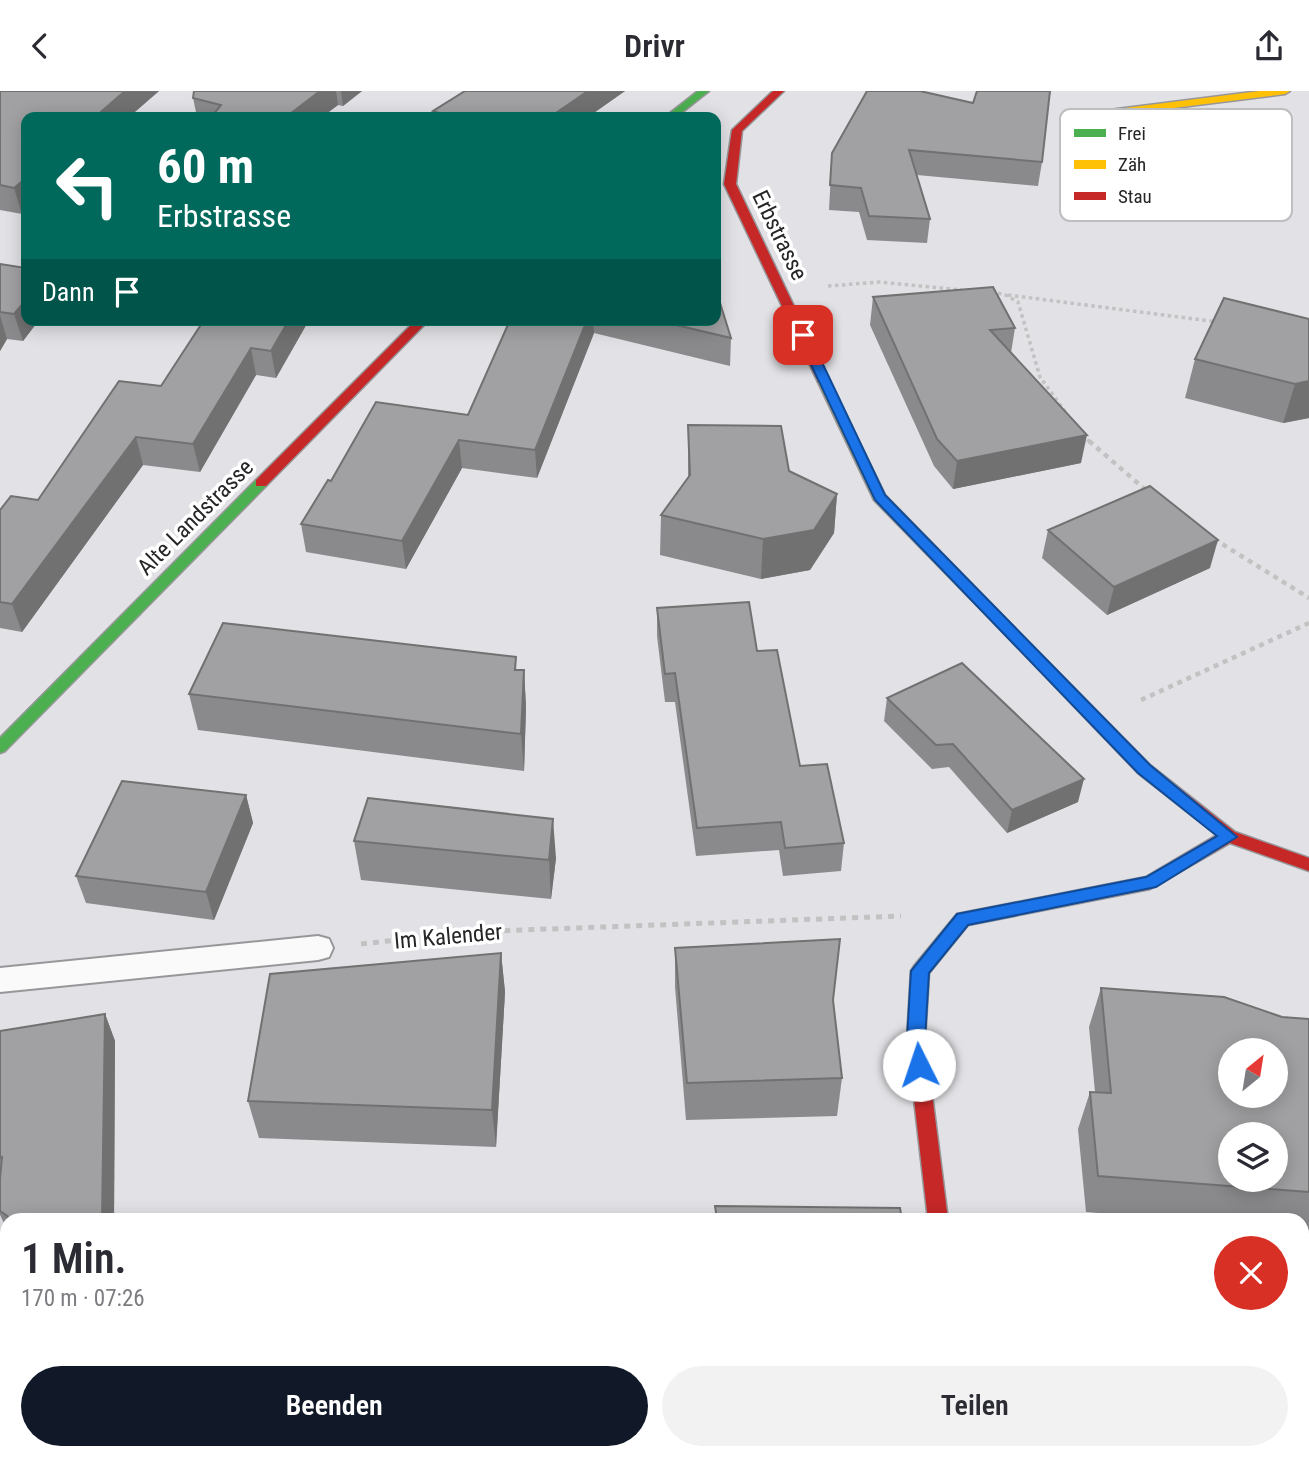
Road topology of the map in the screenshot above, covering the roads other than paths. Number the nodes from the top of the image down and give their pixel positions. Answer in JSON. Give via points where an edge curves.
{"nodes":[{"id":1,"x":704,"y":91,"type":"edge"},
{"id":2,"x":779,"y":91,"type":"edge"},
{"id":3,"x":1285,"y":91,"type":"edge"},
{"id":4,"x":1141,"y":109,"type":"edge"},
{"id":5,"x":677,"y":112,"type":"edge"},
{"id":6,"x":417,"y":326,"type":"edge"},
{"id":7,"x":6,"y":732,"type":"edge"},
{"id":8,"x":1229,"y":837,"type":"junction"},
{"id":9,"x":1309,"y":865,"type":"edge"},
{"id":10,"x":318,"y":948,"type":"road end"},
{"id":11,"x":0,"y":980,"type":"edge"},
{"id":12,"x":938,"y":1213,"type":"edge"}],
"edges":[{"from":1,"to":5,"type":"street"},
{"from":2,"to":8,"type":"street","name":"Erbstrasse","via":[[737,130],[730,184],[879,497],[1144,769]]},
{"from":3,"to":4,"type":"street"},
{"from":6,"to":7,"type":"street","name":"Alte Landstrasse"},
{"from":8,"to":9,"type":"street","name":"Erbstrasse"},
{"from":8,"to":12,"type":"street","via":[[1150,883],[963,919],[920,971],[916,1039]]},
{"from":10,"to":11,"type":"lane"}]}
